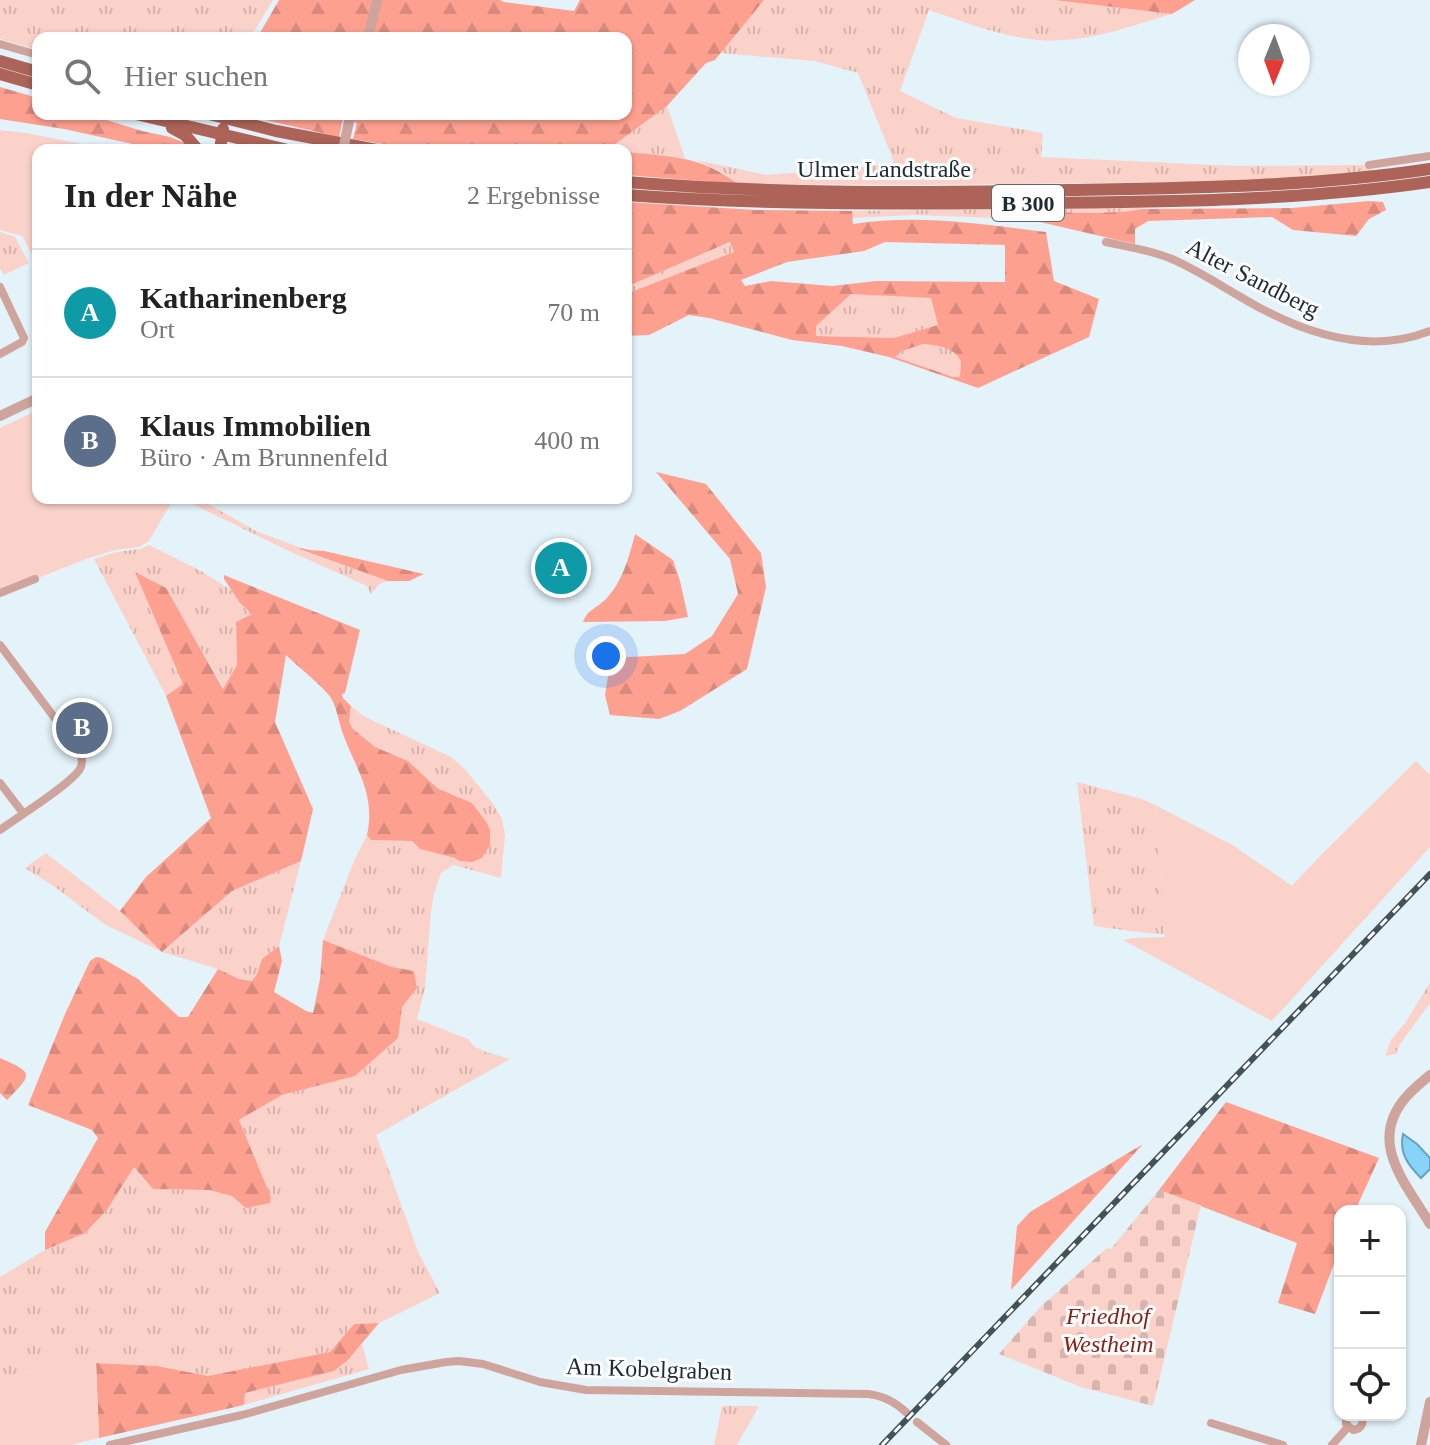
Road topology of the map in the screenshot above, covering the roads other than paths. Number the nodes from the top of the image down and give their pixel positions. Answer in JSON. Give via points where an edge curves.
{"nodes":[{"id":1,"x":377,"y":0,"type":"edge"},
{"id":2,"x":369,"y":32,"type":"edge"},
{"id":3,"x":0,"y":44,"type":"edge"},
{"id":4,"x":32,"y":53,"type":"edge"},
{"id":5,"x":0,"y":61,"type":"edge"},
{"id":6,"x":0,"y":74,"type":"edge"},
{"id":7,"x":32,"y":77,"type":"edge"},
{"id":8,"x":32,"y":79,"type":"edge"},
{"id":9,"x":157,"y":120,"type":"edge"},
{"id":10,"x":159,"y":120,"type":"edge"},
{"id":11,"x":221,"y":120,"type":"edge"},
{"id":12,"x":234,"y":120,"type":"edge"},
{"id":13,"x":349,"y":120,"type":"edge"},
{"id":14,"x":218,"y":134,"type":"junction"},
{"id":15,"x":193,"y":144,"type":"edge"},
{"id":16,"x":210,"y":144,"type":"edge"},
{"id":17,"x":219,"y":144,"type":"edge"},
{"id":18,"x":262,"y":144,"type":"edge"},
{"id":19,"x":344,"y":144,"type":"edge"},
{"id":20,"x":345,"y":144,"type":"edge"},
{"id":21,"x":1430,"y":156,"type":"edge"},
{"id":22,"x":1369,"y":165,"type":"dead end"},
{"id":23,"x":1430,"y":169,"type":"edge"},
{"id":24,"x":632,"y":182,"type":"edge"},
{"id":25,"x":1430,"y":182,"type":"edge"},
{"id":26,"x":632,"y":195,"type":"edge"},
{"id":27,"x":1106,"y":242,"type":"dead end"},
{"id":28,"x":0,"y":287,"type":"edge"},
{"id":29,"x":1430,"y":331,"type":"edge"},
{"id":30,"x":0,"y":354,"type":"edge"},
{"id":31,"x":32,"y":401,"type":"edge"},
{"id":32,"x":0,"y":416,"type":"edge"},
{"id":33,"x":35,"y":579,"type":"dead end"},
{"id":34,"x":0,"y":593,"type":"edge"},
{"id":35,"x":0,"y":645,"type":"edge"},
{"id":36,"x":0,"y":783,"type":"edge"},
{"id":37,"x":23,"y":813,"type":"junction"},
{"id":38,"x":0,"y":830,"type":"edge"},
{"id":39,"x":1430,"y":1075,"type":"edge"},
{"id":40,"x":1430,"y":1224,"type":"edge"},
{"id":41,"x":1430,"y":1402,"type":"edge"},
{"id":42,"x":907,"y":1413,"type":"dead end"},
{"id":43,"x":1346,"y":1421,"type":"edge"},
{"id":44,"x":1363,"y":1421,"type":"edge"},
{"id":45,"x":917,"y":1422,"type":"dead end"},
{"id":46,"x":1211,"y":1423,"type":"dead end"},
{"id":47,"x":1348,"y":1427,"type":"junction"},
{"id":48,"x":933,"y":1442,"type":"edge"},
{"id":49,"x":110,"y":1445,"type":"edge"},
{"id":50,"x":946,"y":1445,"type":"edge"},
{"id":51,"x":1283,"y":1445,"type":"edge"},
{"id":52,"x":1332,"y":1445,"type":"edge"},
{"id":53,"x":1421,"y":1445,"type":"edge"}],
"edges":[{"from":1,"to":2,"type":"street"},
{"from":3,"to":4,"type":"street"},
{"from":5,"to":7,"type":"main road"},
{"from":6,"to":8,"type":"main road"},
{"from":9,"to":15,"type":"main road"},
{"from":10,"to":14,"type":"main road"},
{"from":11,"to":14,"type":"main road"},
{"from":12,"to":20,"type":"main road"},
{"from":13,"to":19,"type":"street","bridge":true},
{"from":14,"to":16,"type":"main road"},
{"from":14,"to":17,"type":"main road"},
{"from":14,"to":18,"type":"main road"},
{"from":21,"to":22,"type":"street"},
{"from":23,"to":24,"type":"main road","name":"Ulmer Landstraße","number":"B 300","via":[[1306,183],[1151,189],[851,192]]},
{"from":25,"to":26,"type":"main road","name":"Ulmer Landstraße","number":"B 300","via":[[1308,196],[1152,202],[799,203]]},
{"from":27,"to":29,"type":"street","name":"Alter Sandberg","via":[[1171,259],[1313,332],[1350,341],[1384,341]]},
{"from":28,"to":30,"type":"street","via":[[24,338]]},
{"from":31,"to":32,"type":"street"},
{"from":33,"to":34,"type":"street"},
{"from":35,"to":37,"type":"street","via":[[82,756],[77,774]]},
{"from":36,"to":37,"type":"street"},
{"from":37,"to":38,"type":"street"},
{"from":39,"to":40,"type":"street","via":[[1396,1110],[1389,1146],[1398,1174]]},
{"from":41,"to":53,"type":"street"},
{"from":42,"to":49,"type":"street","name":"Am Kobelgraben","via":[[878,1395],[586,1390],[459,1361],[401,1370]]},
{"from":43,"to":47,"type":"street"},
{"from":44,"to":47,"type":"street","via":[[1361,1427]]},
{"from":45,"to":48,"type":"street"},
{"from":46,"to":51,"type":"street"},
{"from":47,"to":52,"type":"street"},
{"from":48,"to":50,"type":"street"}]}
